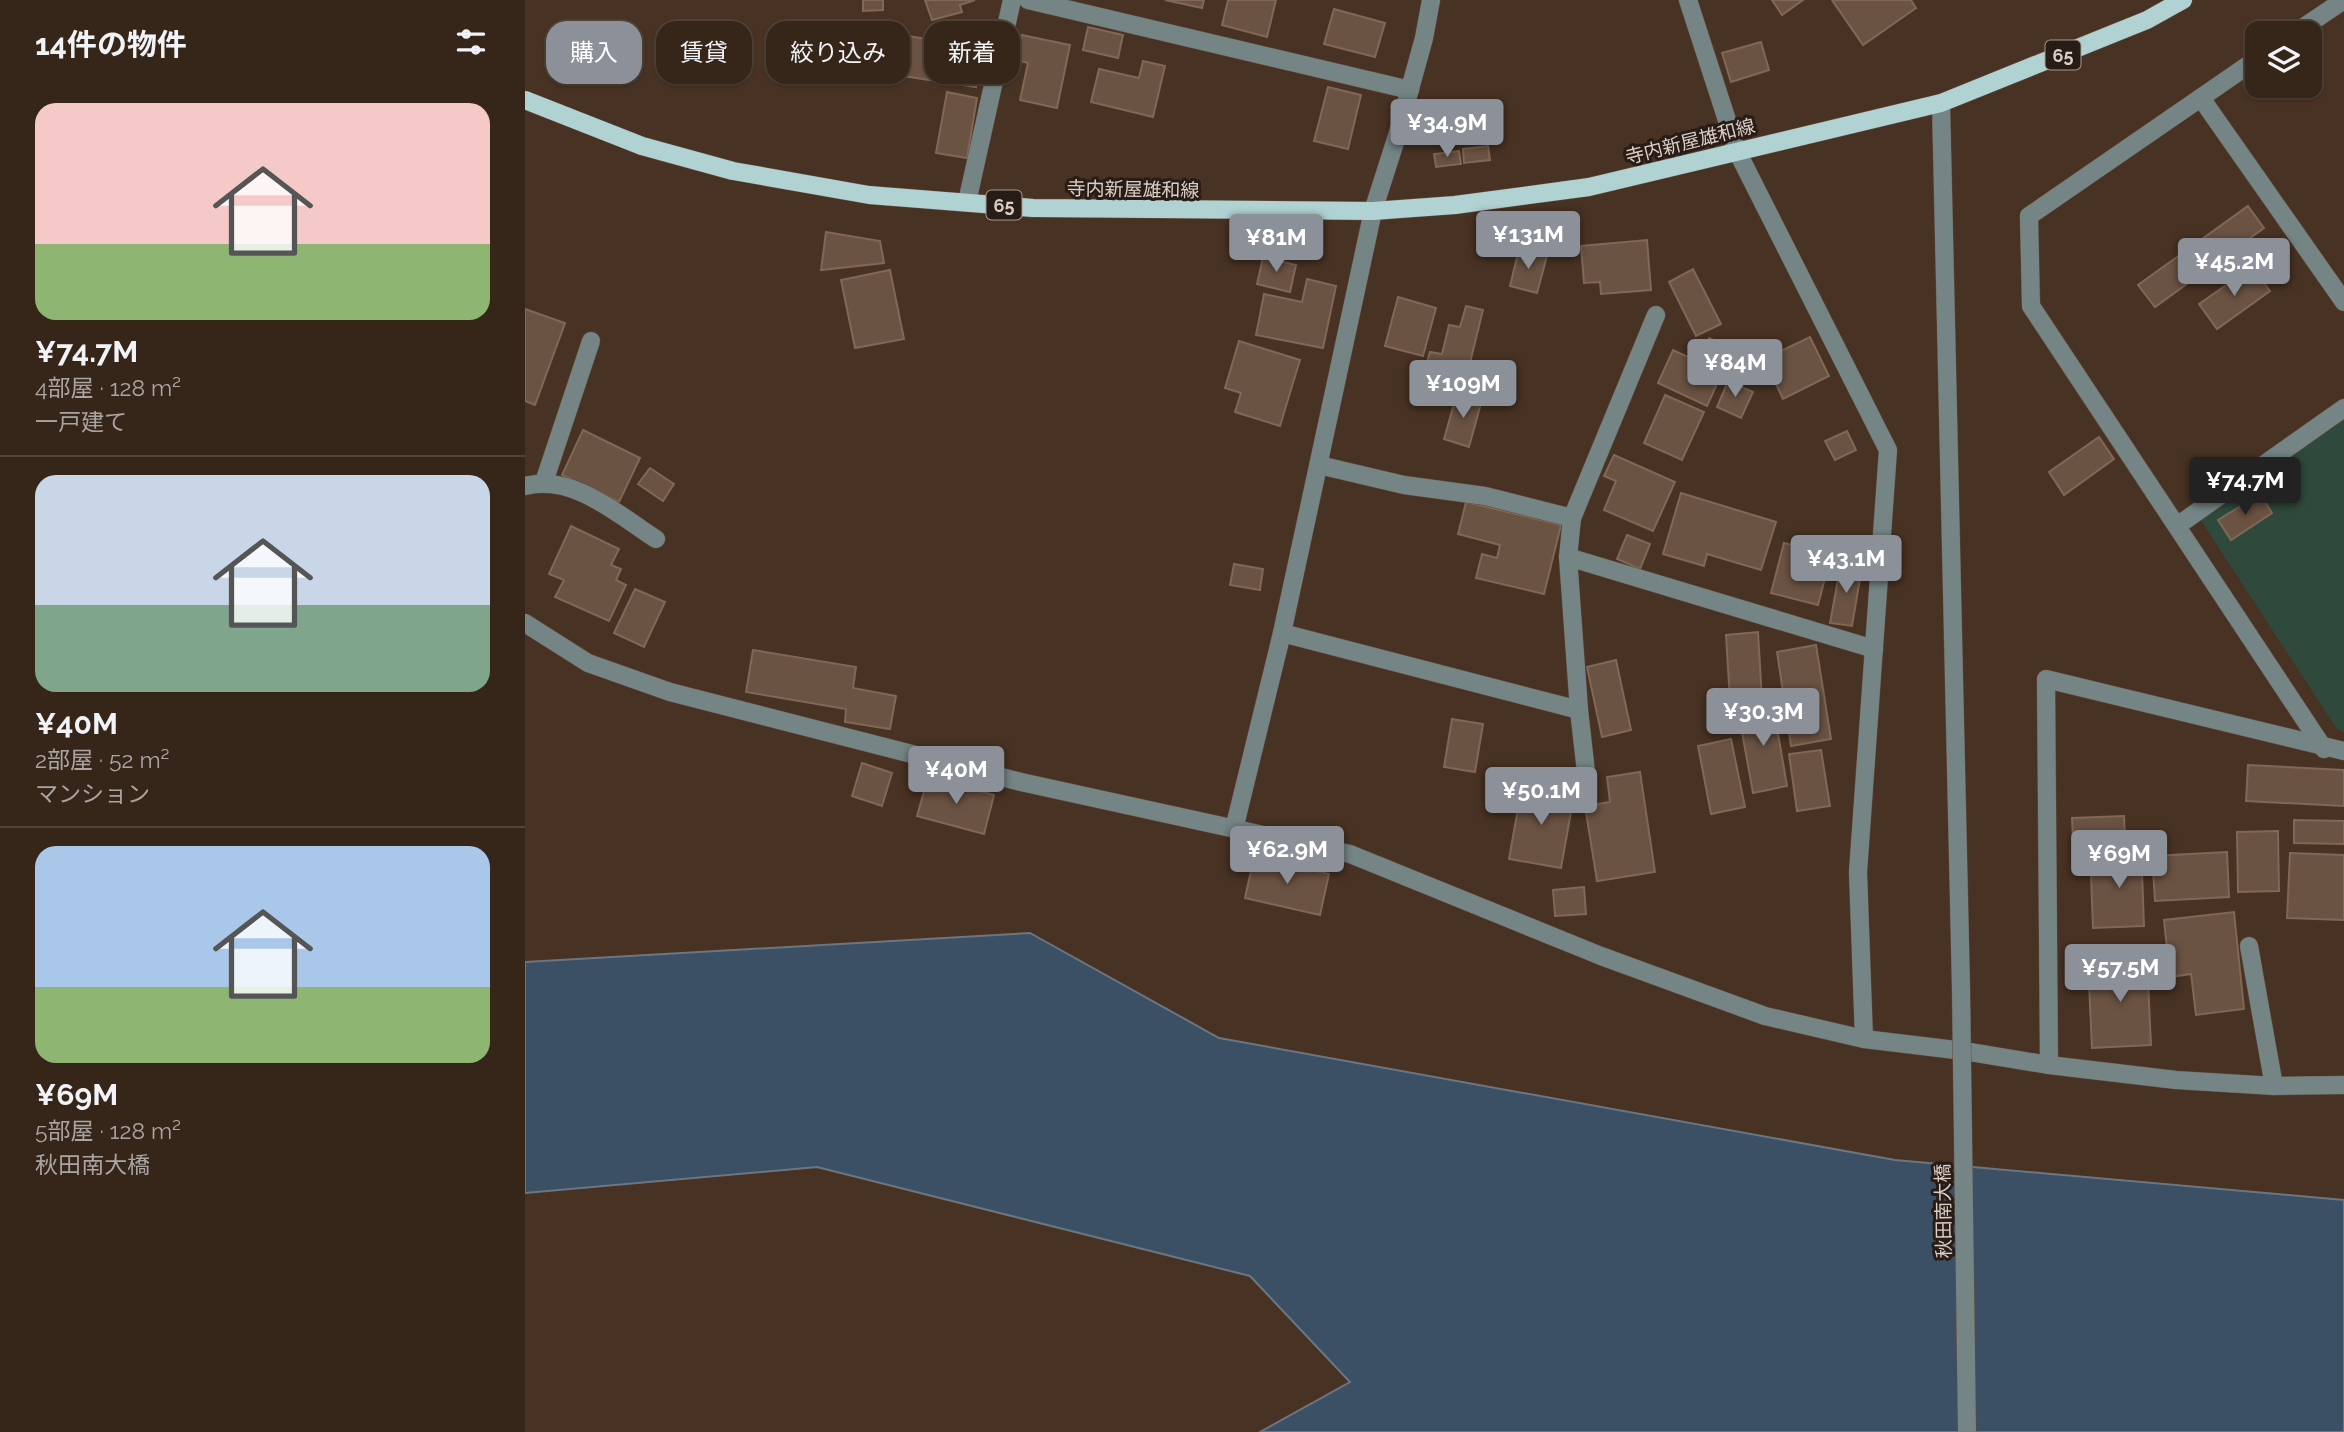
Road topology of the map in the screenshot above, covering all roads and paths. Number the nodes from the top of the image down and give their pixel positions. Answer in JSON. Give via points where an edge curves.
{"nodes":[{"id":1,"x":1012,"y":0,"type":"edge"},
{"id":2,"x":1028,"y":0,"type":"edge"},
{"id":3,"x":1430,"y":0,"type":"edge"},
{"id":4,"x":1688,"y":0,"type":"edge"},
{"id":5,"x":2183,"y":0,"type":"edge"},
{"id":6,"x":2344,"y":0,"type":"edge"},
{"id":7,"x":2313,"y":21,"type":"edge"},
{"id":8,"x":2245,"y":67,"type":"edge"},
{"id":9,"x":1410,"y":90,"type":"junction"},
{"id":10,"x":2201,"y":98,"type":"junction"},
{"id":11,"x":525,"y":100,"type":"edge"},
{"id":12,"x":1941,"y":103,"type":"junction"},
{"id":13,"x":1737,"y":152,"type":"junction"},
{"id":14,"x":967,"y":202,"type":"junction"},
{"id":15,"x":1373,"y":211,"type":"junction"},
{"id":16,"x":2344,"y":302,"type":"edge"},
{"id":17,"x":1656,"y":315,"type":"dead end"},
{"id":18,"x":591,"y":341,"type":"dead end"},
{"id":19,"x":2344,"y":408,"type":"edge"},
{"id":20,"x":1319,"y":465,"type":"junction"},
{"id":21,"x":544,"y":482,"type":"junction"},
{"id":22,"x":525,"y":486,"type":"edge"},
{"id":23,"x":1572,"y":518,"type":"junction"},
{"id":24,"x":2177,"y":526,"type":"junction"},
{"id":25,"x":656,"y":539,"type":"dead end"},
{"id":26,"x":1568,"y":556,"type":"junction"},
{"id":27,"x":525,"y":623,"type":"edge"},
{"id":28,"x":1282,"y":633,"type":"junction"},
{"id":29,"x":1874,"y":649,"type":"junction"},
{"id":30,"x":1579,"y":710,"type":"junction"},
{"id":31,"x":2324,"y":749,"type":"junction"},
{"id":32,"x":2344,"y":751,"type":"edge"},
{"id":33,"x":1587,"y":781,"type":"dead end"},
{"id":34,"x":1234,"y":829,"type":"junction"},
{"id":35,"x":2249,"y":946,"type":"dead end"},
{"id":36,"x":1864,"y":1039,"type":"junction"},
{"id":37,"x":2049,"y":1065,"type":"junction"},
{"id":38,"x":2344,"y":1085,"type":"edge"},
{"id":39,"x":2274,"y":1086,"type":"junction"},
{"id":40,"x":1967,"y":1432,"type":"edge"}],
"edges":[{"from":1,"to":14,"type":"street"},
{"from":2,"to":9,"type":"street"},
{"from":3,"to":9,"type":"street"},
{"from":4,"to":13,"type":"street"},
{"from":5,"to":12,"type":"main road","name":"寺内新屋雄和線","number":"65","via":[[2147,20]]},
{"from":6,"to":7,"type":"street"},
{"from":8,"to":10,"type":"street"},
{"from":9,"to":15,"type":"street"},
{"from":10,"to":16,"type":"street"},
{"from":10,"to":24,"type":"street","via":[[2029,216],[2031,306]]},
{"from":11,"to":14,"type":"main road","name":"寺内新屋雄和線","number":"65","via":[[642,146],[733,171],[869,195]]},
{"from":12,"to":13,"type":"main road","name":"寺内新屋雄和線","number":"65"},
{"from":12,"to":40,"type":"street","name":"秋田南大橋","bridge":true},
{"from":13,"to":15,"type":"main road","name":"寺内新屋雄和線","number":"65","via":[[1590,187]]},
{"from":13,"to":29,"type":"street","via":[[1888,450]]},
{"from":14,"to":15,"type":"main road","name":"寺内新屋雄和線","number":"65","via":[[1033,208]]},
{"from":15,"to":20,"type":"street"},
{"from":17,"to":23,"type":"street"},
{"from":18,"to":21,"type":"street"},
{"from":19,"to":24,"type":"street"},
{"from":20,"to":23,"type":"street","via":[[1404,485],[1485,496]]},
{"from":20,"to":28,"type":"street"},
{"from":21,"to":22,"type":"street"},
{"from":21,"to":25,"type":"street","via":[[578,489]]},
{"from":23,"to":26,"type":"street"},
{"from":24,"to":31,"type":"street"},
{"from":26,"to":29,"type":"street"},
{"from":26,"to":30,"type":"street"},
{"from":27,"to":34,"type":"street","via":[[588,663],[670,692],[1021,782]]},
{"from":28,"to":30,"type":"street"},
{"from":28,"to":34,"type":"street"},
{"from":29,"to":36,"type":"street","via":[[1858,872]]},
{"from":30,"to":33,"type":"street"},
{"from":31,"to":32,"type":"street"},
{"from":31,"to":37,"type":"street","via":[[2046,678]]},
{"from":34,"to":36,"type":"street","via":[[1350,854],[1601,956],[1765,1016]]},
{"from":35,"to":39,"type":"street"},
{"from":36,"to":37,"type":"street"},
{"from":37,"to":39,"type":"street"},
{"from":38,"to":39,"type":"street"}]}
